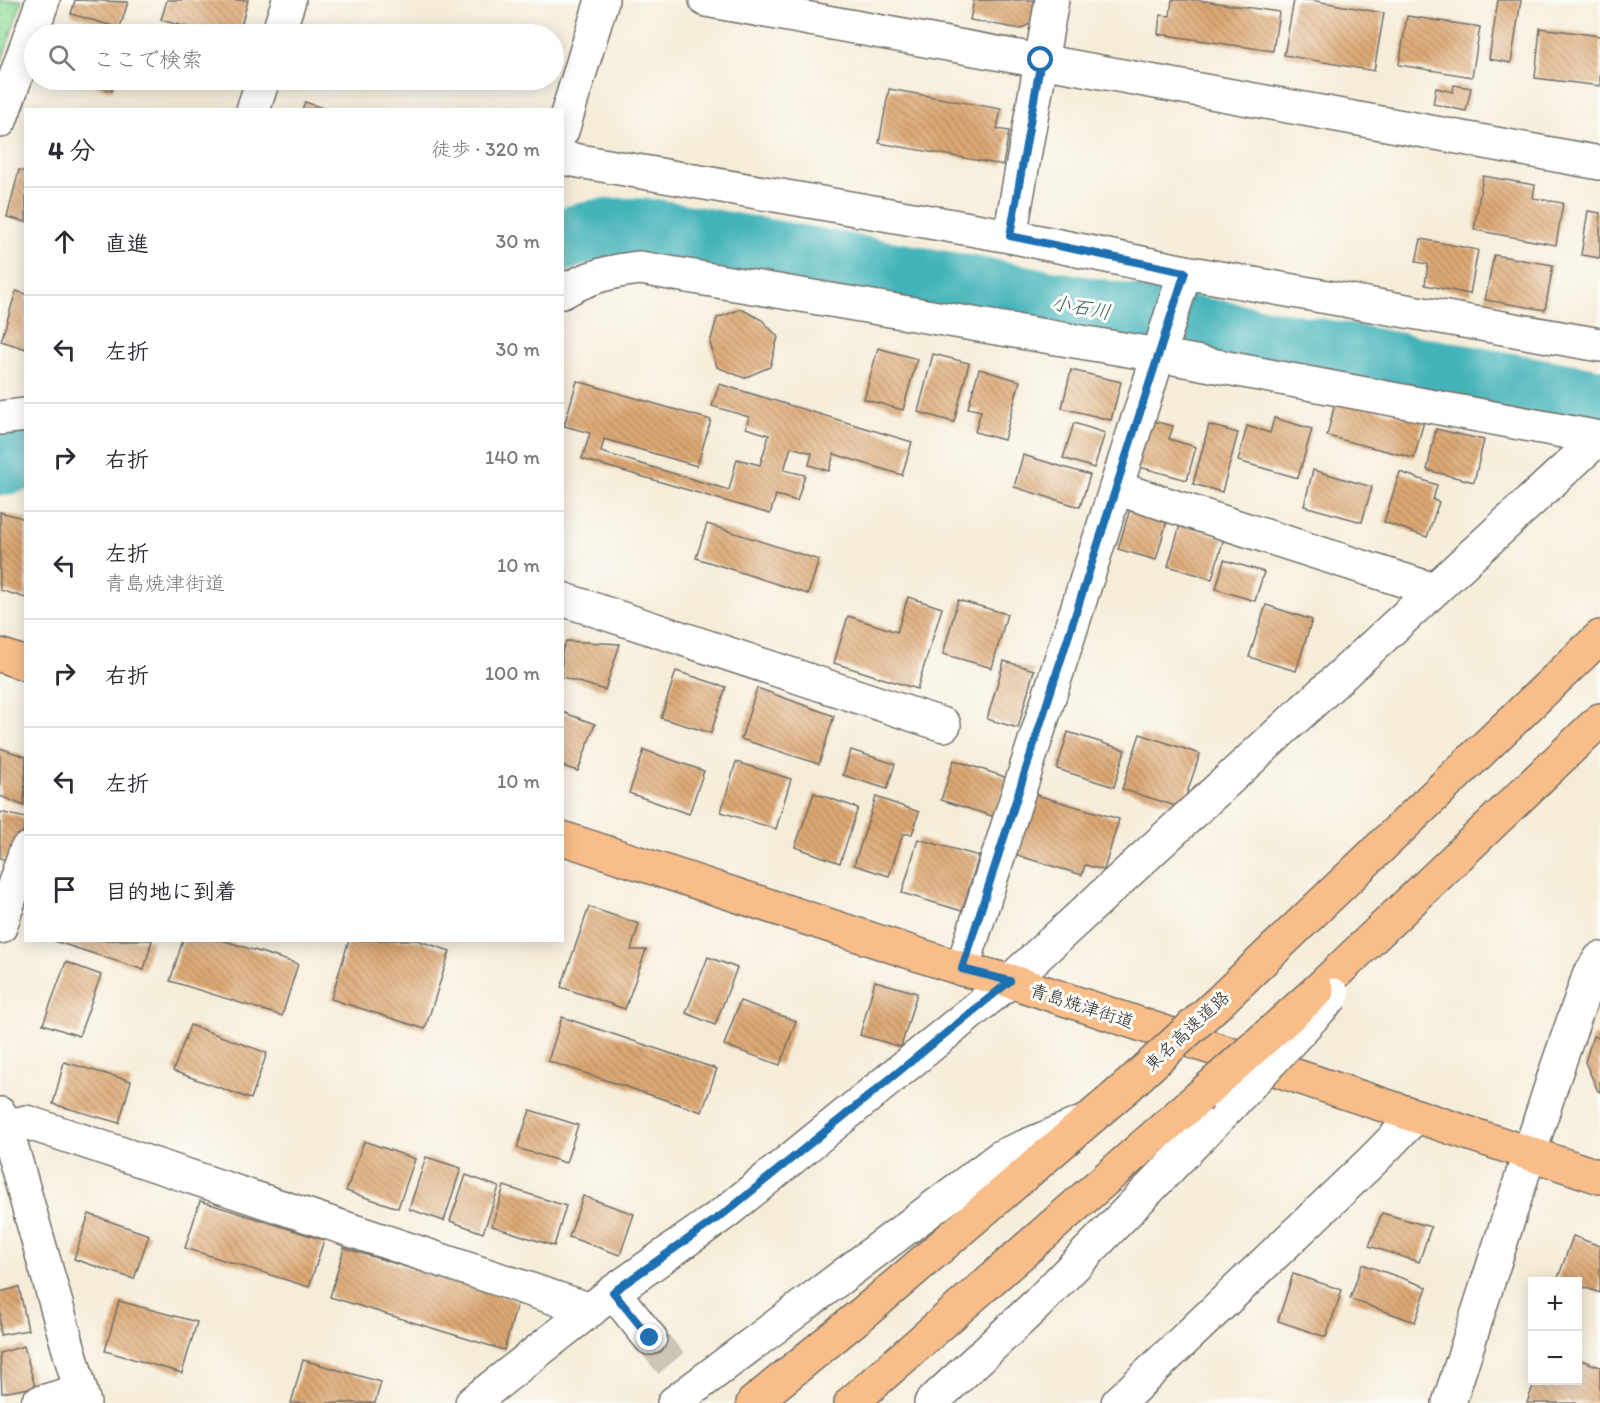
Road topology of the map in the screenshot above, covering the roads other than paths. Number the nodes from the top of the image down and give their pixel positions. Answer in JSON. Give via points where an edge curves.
{"nodes":[{"id":1,"x":43,"y":0,"type":"edge"},
{"id":2,"x":289,"y":0,"type":"edge"},
{"id":3,"x":602,"y":0,"type":"edge"},
{"id":4,"x":706,"y":0,"type":"edge"},
{"id":5,"x":1052,"y":0,"type":"edge"},
{"id":6,"x":764,"y":5,"type":"edge"},
{"id":7,"x":34,"y":24,"type":"edge"},
{"id":8,"x":281,"y":24,"type":"edge"},
{"id":9,"x":24,"y":53,"type":"edge"},
{"id":10,"x":1041,"y":60,"type":"junction"},
{"id":11,"x":260,"y":90,"type":"edge"},
{"id":12,"x":254,"y":108,"type":"edge"},
{"id":13,"x":0,"y":121,"type":"edge"},
{"id":14,"x":564,"y":124,"type":"edge"},
{"id":15,"x":564,"y":158,"type":"edge"},
{"id":16,"x":1600,"y":163,"type":"edge"},
{"id":17,"x":1010,"y":236,"type":"junction"},
{"id":18,"x":1185,"y":272,"type":"junction"},
{"id":19,"x":564,"y":291,"type":"edge"},
{"id":20,"x":1600,"y":345,"type":"edge"},
{"id":21,"x":1158,"y":355,"type":"junction"},
{"id":22,"x":24,"y":415,"type":"edge"},
{"id":23,"x":0,"y":418,"type":"edge"},
{"id":24,"x":1599,"y":438,"type":"edge"},
{"id":25,"x":1116,"y":488,"type":"junction"},
{"id":26,"x":1434,"y":590,"type":"junction"},
{"id":27,"x":564,"y":600,"type":"edge"},
{"id":28,"x":1600,"y":637,"type":"edge"},
{"id":29,"x":0,"y":655,"type":"edge"},
{"id":30,"x":24,"y":663,"type":"edge"},
{"id":31,"x":1600,"y":720,"type":"edge"},
{"id":32,"x":944,"y":725,"type":"dead end"},
{"id":33,"x":564,"y":839,"type":"edge"},
{"id":34,"x":24,"y":856,"type":"edge"},
{"id":35,"x":0,"y":927,"type":"edge"},
{"id":36,"x":1600,"y":959,"type":"edge"},
{"id":37,"x":962,"y":969,"type":"junction"},
{"id":38,"x":1010,"y":981,"type":"junction"},
{"id":39,"x":1325,"y":993,"type":"junction"},
{"id":40,"x":1415,"y":1117,"type":"junction"},
{"id":41,"x":3,"y":1120,"type":"edge"},
{"id":42,"x":1088,"y":1120,"type":"junction"},
{"id":43,"x":1530,"y":1154,"type":"junction"},
{"id":44,"x":1600,"y":1177,"type":"edge"},
{"id":45,"x":602,"y":1301,"type":"junction"},
{"id":46,"x":650,"y":1338,"type":"tunnel mouth"},
{"id":47,"x":82,"y":1397,"type":"edge"},
{"id":48,"x":38,"y":1403,"type":"edge"},
{"id":49,"x":472,"y":1403,"type":"edge"},
{"id":50,"x":674,"y":1403,"type":"edge"},
{"id":51,"x":753,"y":1403,"type":"edge"},
{"id":52,"x":851,"y":1403,"type":"edge"},
{"id":53,"x":932,"y":1403,"type":"edge"},
{"id":54,"x":1118,"y":1403,"type":"edge"},
{"id":55,"x":1449,"y":1403,"type":"edge"}],
"edges":[{"from":1,"to":7,"type":"street"},
{"from":2,"to":8,"type":"street"},
{"from":3,"to":14,"type":"street"},
{"from":4,"to":6,"type":"street"},
{"from":5,"to":10,"type":"street"},
{"from":6,"to":10,"type":"street"},
{"from":9,"to":13,"type":"street"},
{"from":10,"to":16,"type":"street"},
{"from":10,"to":17,"type":"street"},
{"from":11,"to":12,"type":"street"},
{"from":15,"to":17,"type":"street"},
{"from":17,"to":18,"type":"street"},
{"from":18,"to":20,"type":"street"},
{"from":18,"to":21,"type":"street"},
{"from":19,"to":21,"type":"street","via":[[586,279],[640,268]]},
{"from":21,"to":24,"type":"street"},
{"from":21,"to":25,"type":"street"},
{"from":22,"to":23,"type":"street"},
{"from":24,"to":26,"type":"street"},
{"from":25,"to":26,"type":"street"},
{"from":25,"to":37,"type":"street"},
{"from":26,"to":38,"type":"street"},
{"from":27,"to":32,"type":"street"},
{"from":28,"to":42,"type":"main road","name":"東名高速道路","bridge":true,"via":[[1220,1001]]},
{"from":29,"to":30,"type":"main road"},
{"from":31,"to":39,"type":"main road"},
{"from":33,"to":37,"type":"main road","name":"青島焼津街道"},
{"from":34,"to":35,"type":"street"},
{"from":36,"to":43,"type":"street","via":[[1585,987]]},
{"from":37,"to":38,"type":"main road","name":"青島焼津街道"},
{"from":38,"to":40,"type":"main road","name":"青島焼津街道"},
{"from":38,"to":45,"type":"street","via":[[726,1212]]},
{"from":39,"to":52,"type":"main road","bridge":true,"via":[[1180,1114]]},
{"from":39,"to":53,"type":"street","bridge":true,"via":[[1228,1107],[1037,1304]]},
{"from":40,"to":43,"type":"main road","name":"青島焼津街道"},
{"from":40,"to":54,"type":"street"},
{"from":41,"to":45,"type":"street","via":[[26,1122]]},
{"from":41,"to":47,"type":"street"},
{"from":42,"to":50,"type":"street","via":[[1002,1156]]},
{"from":42,"to":51,"type":"main road","name":"東名高速道路"},
{"from":43,"to":44,"type":"main road","name":"青島焼津街道"},
{"from":43,"to":55,"type":"street"},
{"from":45,"to":46,"type":"street"},
{"from":45,"to":49,"type":"street"},
{"from":47,"to":48,"type":"street"}]}
